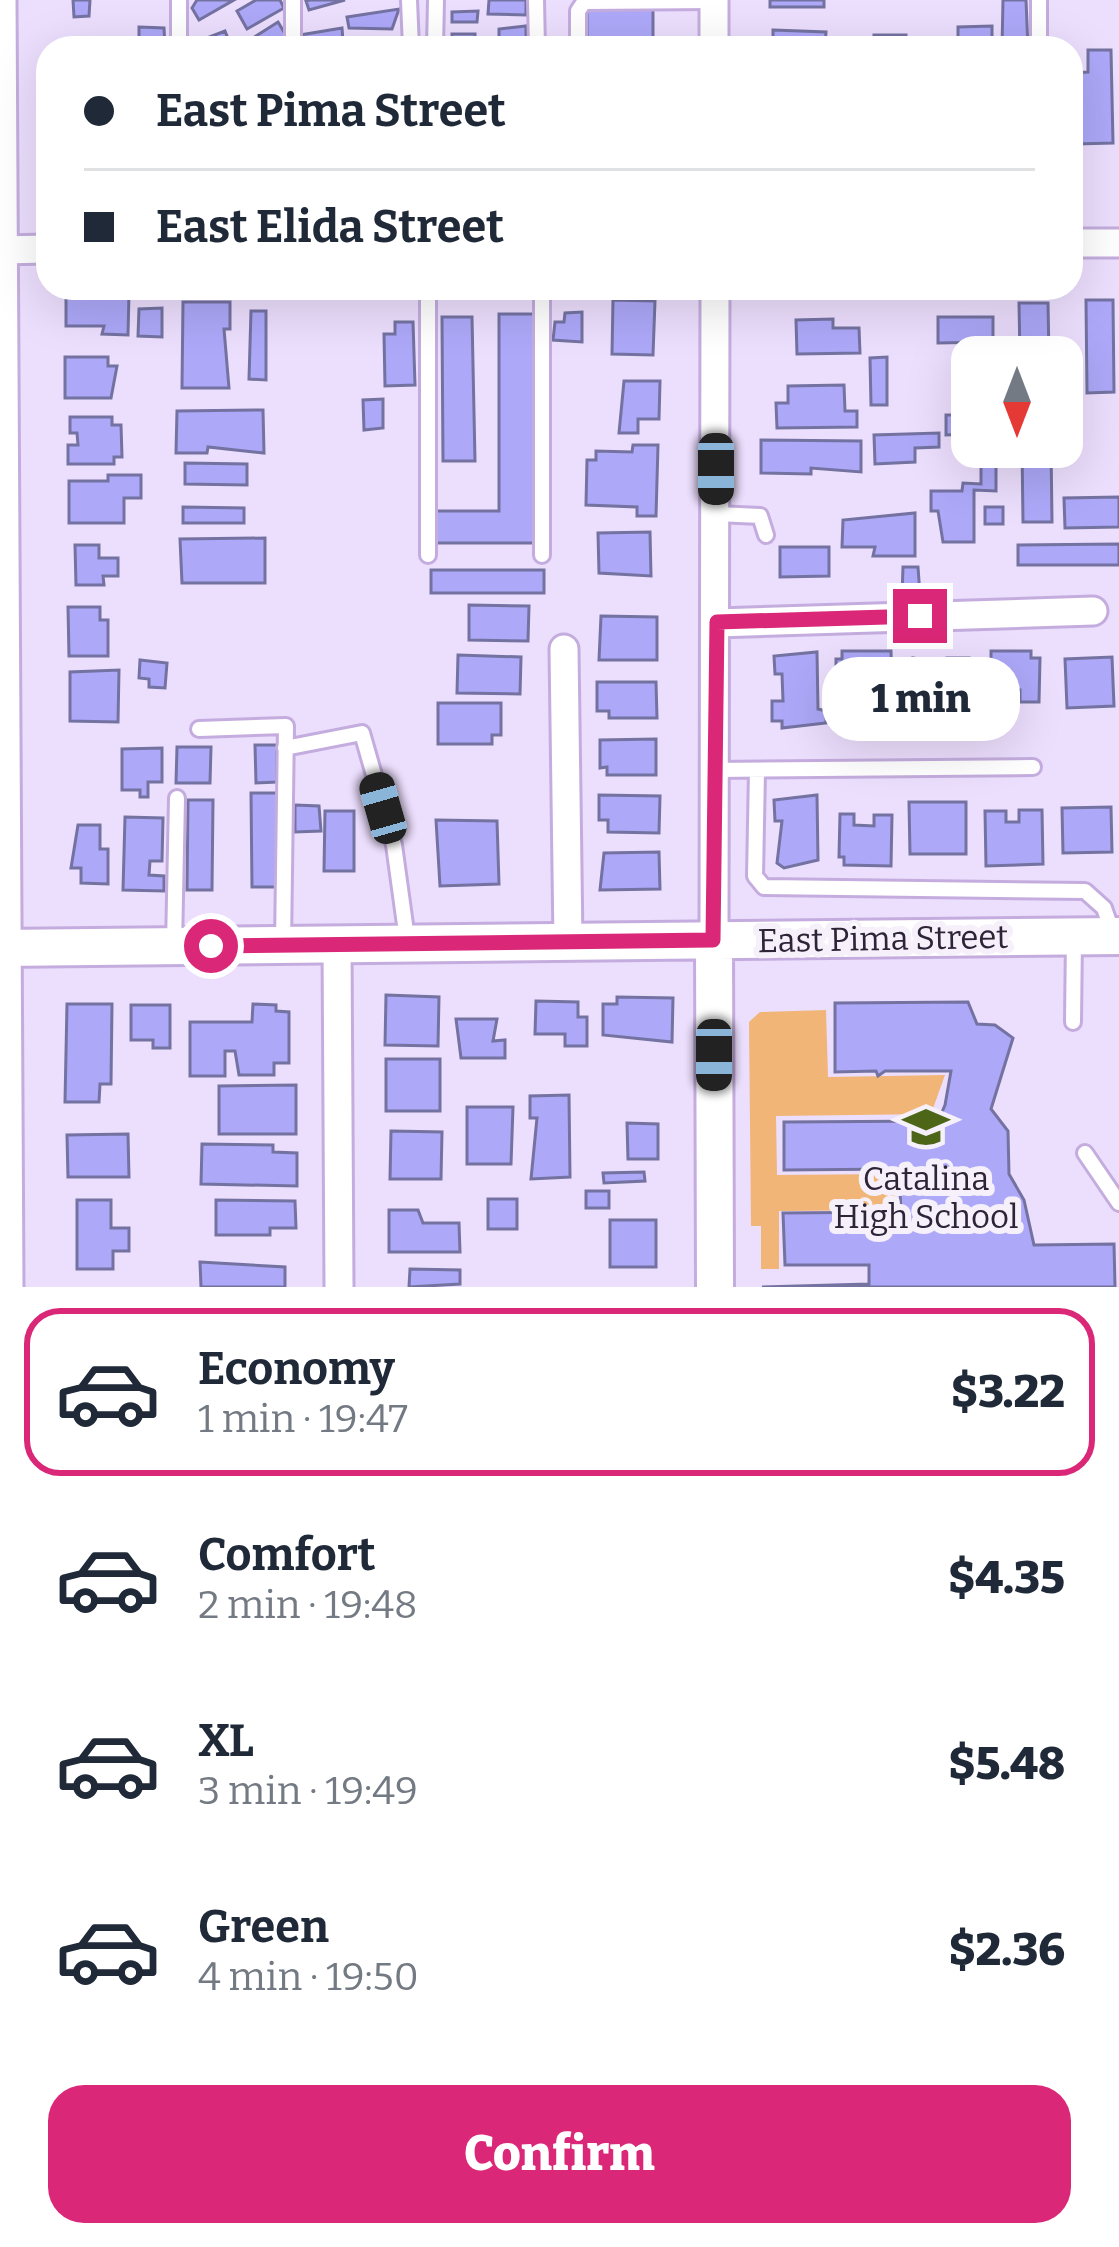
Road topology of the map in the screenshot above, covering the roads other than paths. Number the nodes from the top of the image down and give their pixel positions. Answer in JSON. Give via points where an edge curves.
{"nodes":[{"id":1,"x":2,"y":0,"type":"edge"},
{"id":2,"x":179,"y":0,"type":"edge"},
{"id":3,"x":293,"y":0,"type":"edge"},
{"id":4,"x":409,"y":0,"type":"edge"},
{"id":5,"x":436,"y":0,"type":"edge"},
{"id":6,"x":536,"y":0,"type":"edge"},
{"id":7,"x":1039,"y":0,"type":"edge"},
{"id":8,"x":714,"y":1,"type":"edge"},
{"id":9,"x":179,"y":36,"type":"edge"},
{"id":10,"x":293,"y":36,"type":"edge"},
{"id":11,"x":410,"y":36,"type":"edge"},
{"id":12,"x":435,"y":36,"type":"edge"},
{"id":13,"x":537,"y":36,"type":"edge"},
{"id":14,"x":578,"y":36,"type":"edge"},
{"id":15,"x":714,"y":36,"type":"edge"},
{"id":16,"x":1039,"y":36,"type":"edge"},
{"id":17,"x":1083,"y":243,"type":"edge"},
{"id":18,"x":1119,"y":243,"type":"edge"},
{"id":19,"x":36,"y":249,"type":"edge"},
{"id":20,"x":0,"y":250,"type":"edge"},
{"id":21,"x":428,"y":300,"type":"edge"},
{"id":22,"x":542,"y":300,"type":"edge"},
{"id":23,"x":716,"y":300,"type":"edge"},
{"id":24,"x":717,"y":514,"type":"junction"},
{"id":25,"x":766,"y":535,"type":"dead end"},
{"id":26,"x":428,"y":555,"type":"dead end"},
{"id":27,"x":542,"y":555,"type":"dead end"},
{"id":28,"x":1093,"y":611,"type":"dead end"},
{"id":29,"x":717,"y":622,"type":"junction"},
{"id":30,"x":564,"y":649,"type":"dead end"},
{"id":31,"x":199,"y":729,"type":"dead end"},
{"id":32,"x":285,"y":748,"type":"junction"},
{"id":33,"x":1034,"y":767,"type":"dead end"},
{"id":34,"x":715,"y":770,"type":"junction"},
{"id":35,"x":757,"y":770,"type":"junction"},
{"id":36,"x":177,"y":798,"type":"dead end"},
{"id":37,"x":1074,"y":936,"type":"junction"},
{"id":38,"x":1116,"y":936,"type":"edge"},
{"id":39,"x":713,"y":940,"type":"junction"},
{"id":40,"x":568,"y":942,"type":"junction"},
{"id":41,"x":337,"y":944,"type":"junction"},
{"id":42,"x":408,"y":944,"type":"junction"},
{"id":43,"x":283,"y":945,"type":"junction"},
{"id":44,"x":174,"y":946,"type":"junction"},
{"id":45,"x":3,"y":948,"type":"edge"},
{"id":46,"x":1073,"y":1022,"type":"dead end"},
{"id":47,"x":1085,"y":1153,"type":"dead end"},
{"id":48,"x":1119,"y":1203,"type":"edge"},
{"id":49,"x":9,"y":1287,"type":"edge"},
{"id":50,"x":339,"y":1287,"type":"edge"},
{"id":51,"x":715,"y":1287,"type":"edge"}],
"edges":[{"from":1,"to":20,"type":"street"},
{"from":2,"to":9,"type":"lane"},
{"from":3,"to":10,"type":"lane"},
{"from":4,"to":11,"type":"lane"},
{"from":5,"to":12,"type":"lane"},
{"from":6,"to":13,"type":"lane"},
{"from":7,"to":16,"type":"lane"},
{"from":8,"to":14,"type":"lane","via":[[584,2]]},
{"from":8,"to":15,"type":"street"},
{"from":17,"to":18,"type":"street"},
{"from":19,"to":20,"type":"street"},
{"from":20,"to":45,"type":"street"},
{"from":21,"to":26,"type":"lane"},
{"from":22,"to":27,"type":"lane"},
{"from":23,"to":24,"type":"street"},
{"from":24,"to":25,"type":"lane","via":[[760,516]]},
{"from":24,"to":29,"type":"street"},
{"from":28,"to":29,"type":"street"},
{"from":29,"to":34,"type":"street"},
{"from":30,"to":40,"type":"street"},
{"from":31,"to":32,"type":"lane","via":[[286,727]]},
{"from":32,"to":42,"type":"lane","via":[[362,733],[394,845]]},
{"from":32,"to":43,"type":"lane"},
{"from":33,"to":35,"type":"lane"},
{"from":34,"to":35,"type":"lane"},
{"from":34,"to":39,"type":"street"},
{"from":35,"to":38,"type":"lane","via":[[755,876],[764,887],[1084,892],[1104,908]]},
{"from":36,"to":44,"type":"lane"},
{"from":37,"to":38,"type":"street","name":"East Pima Street"},
{"from":37,"to":39,"type":"street","name":"East Pima Street"},
{"from":37,"to":46,"type":"lane"},
{"from":39,"to":40,"type":"street","name":"East Pima Street"},
{"from":39,"to":51,"type":"street"},
{"from":40,"to":42,"type":"street","name":"East Pima Street"},
{"from":41,"to":42,"type":"street","name":"East Pima Street"},
{"from":41,"to":43,"type":"street","name":"East Pima Street"},
{"from":41,"to":50,"type":"street"},
{"from":43,"to":44,"type":"street","name":"East Pima Street"},
{"from":44,"to":45,"type":"street","name":"East Pima Street"},
{"from":45,"to":49,"type":"street"},
{"from":47,"to":48,"type":"lane"}]}
